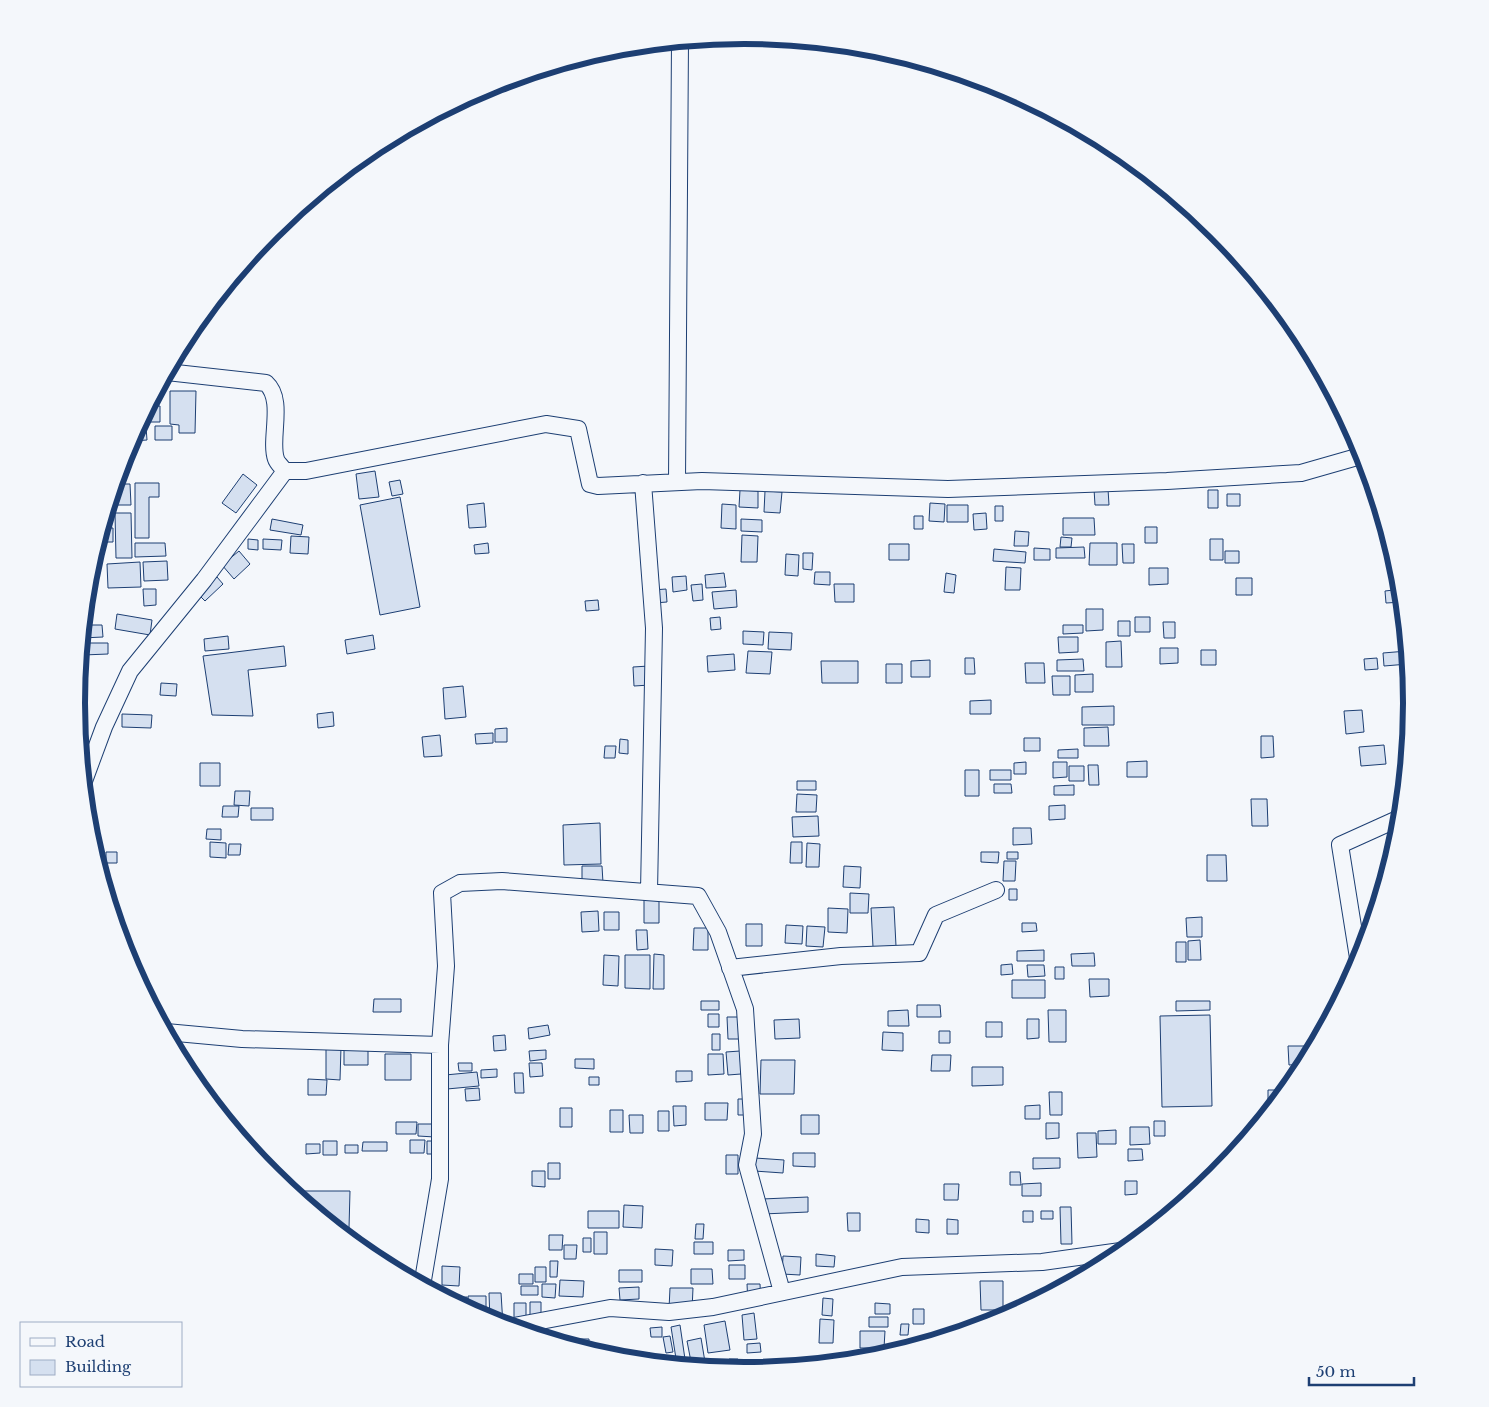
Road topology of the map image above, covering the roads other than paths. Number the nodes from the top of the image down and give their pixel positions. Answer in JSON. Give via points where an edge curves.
{"nodes":[{"id":1,"x":680,"y":47,"type":"edge"},
{"id":2,"x":174,"y":373,"type":"edge"},
{"id":3,"x":1356,"y":457,"type":"edge"},
{"id":4,"x":285,"y":471,"type":"junction"},
{"id":5,"x":677,"y":482,"type":"junction"},
{"id":6,"x":643,"y":483,"type":"junction"},
{"id":7,"x":88,"y":770,"type":"edge"},
{"id":8,"x":1394,"y":822,"type":"edge"},
{"id":9,"x":996,"y":890,"type":"dead end"},
{"id":10,"x":649,"y":892,"type":"junction"},
{"id":11,"x":1357,"y":949,"type":"edge"},
{"id":12,"x":730,"y":968,"type":"junction"},
{"id":13,"x":173,"y":1033,"type":"edge"},
{"id":14,"x":440,"y":1045,"type":"junction"},
{"id":15,"x":1110,"y":1252,"type":"edge"},
{"id":16,"x":423,"y":1279,"type":"edge"},
{"id":17,"x":782,"y":1292,"type":"junction"},
{"id":18,"x":523,"y":1324,"type":"edge"}],
"edges":[{"from":1,"to":5,"type":"street"},
{"from":2,"to":4,"type":"street","via":[[266,383],[272,388],[276,459]]},
{"from":3,"to":5,"type":"street","via":[[1301,473],[948,489]]},
{"from":4,"to":6,"type":"street","via":[[306,471],[546,424],[578,429],[590,484]]},
{"from":4,"to":7,"type":"street","via":[[204,580],[130,671]]},
{"from":5,"to":6,"type":"street"},
{"from":6,"to":10,"type":"street","via":[[654,628]]},
{"from":8,"to":11,"type":"street","via":[[1340,845]]},
{"from":9,"to":12,"type":"street","via":[[936,915],[919,953],[842,956]]},
{"from":10,"to":12,"type":"street","via":[[698,896],[718,932]]},
{"from":10,"to":14,"type":"street","via":[[502,882],[460,883],[442,893],[446,966]]},
{"from":12,"to":17,"type":"street","via":[[745,1009],[753,1134],[747,1165]]},
{"from":13,"to":14,"type":"street","via":[[242,1039]]},
{"from":14,"to":16,"type":"street","via":[[440,1179]]},
{"from":15,"to":17,"type":"street","via":[[1042,1262],[902,1267]]},
{"from":17,"to":18,"type":"street","via":[[713,1307],[669,1312],[610,1308]]}]}
